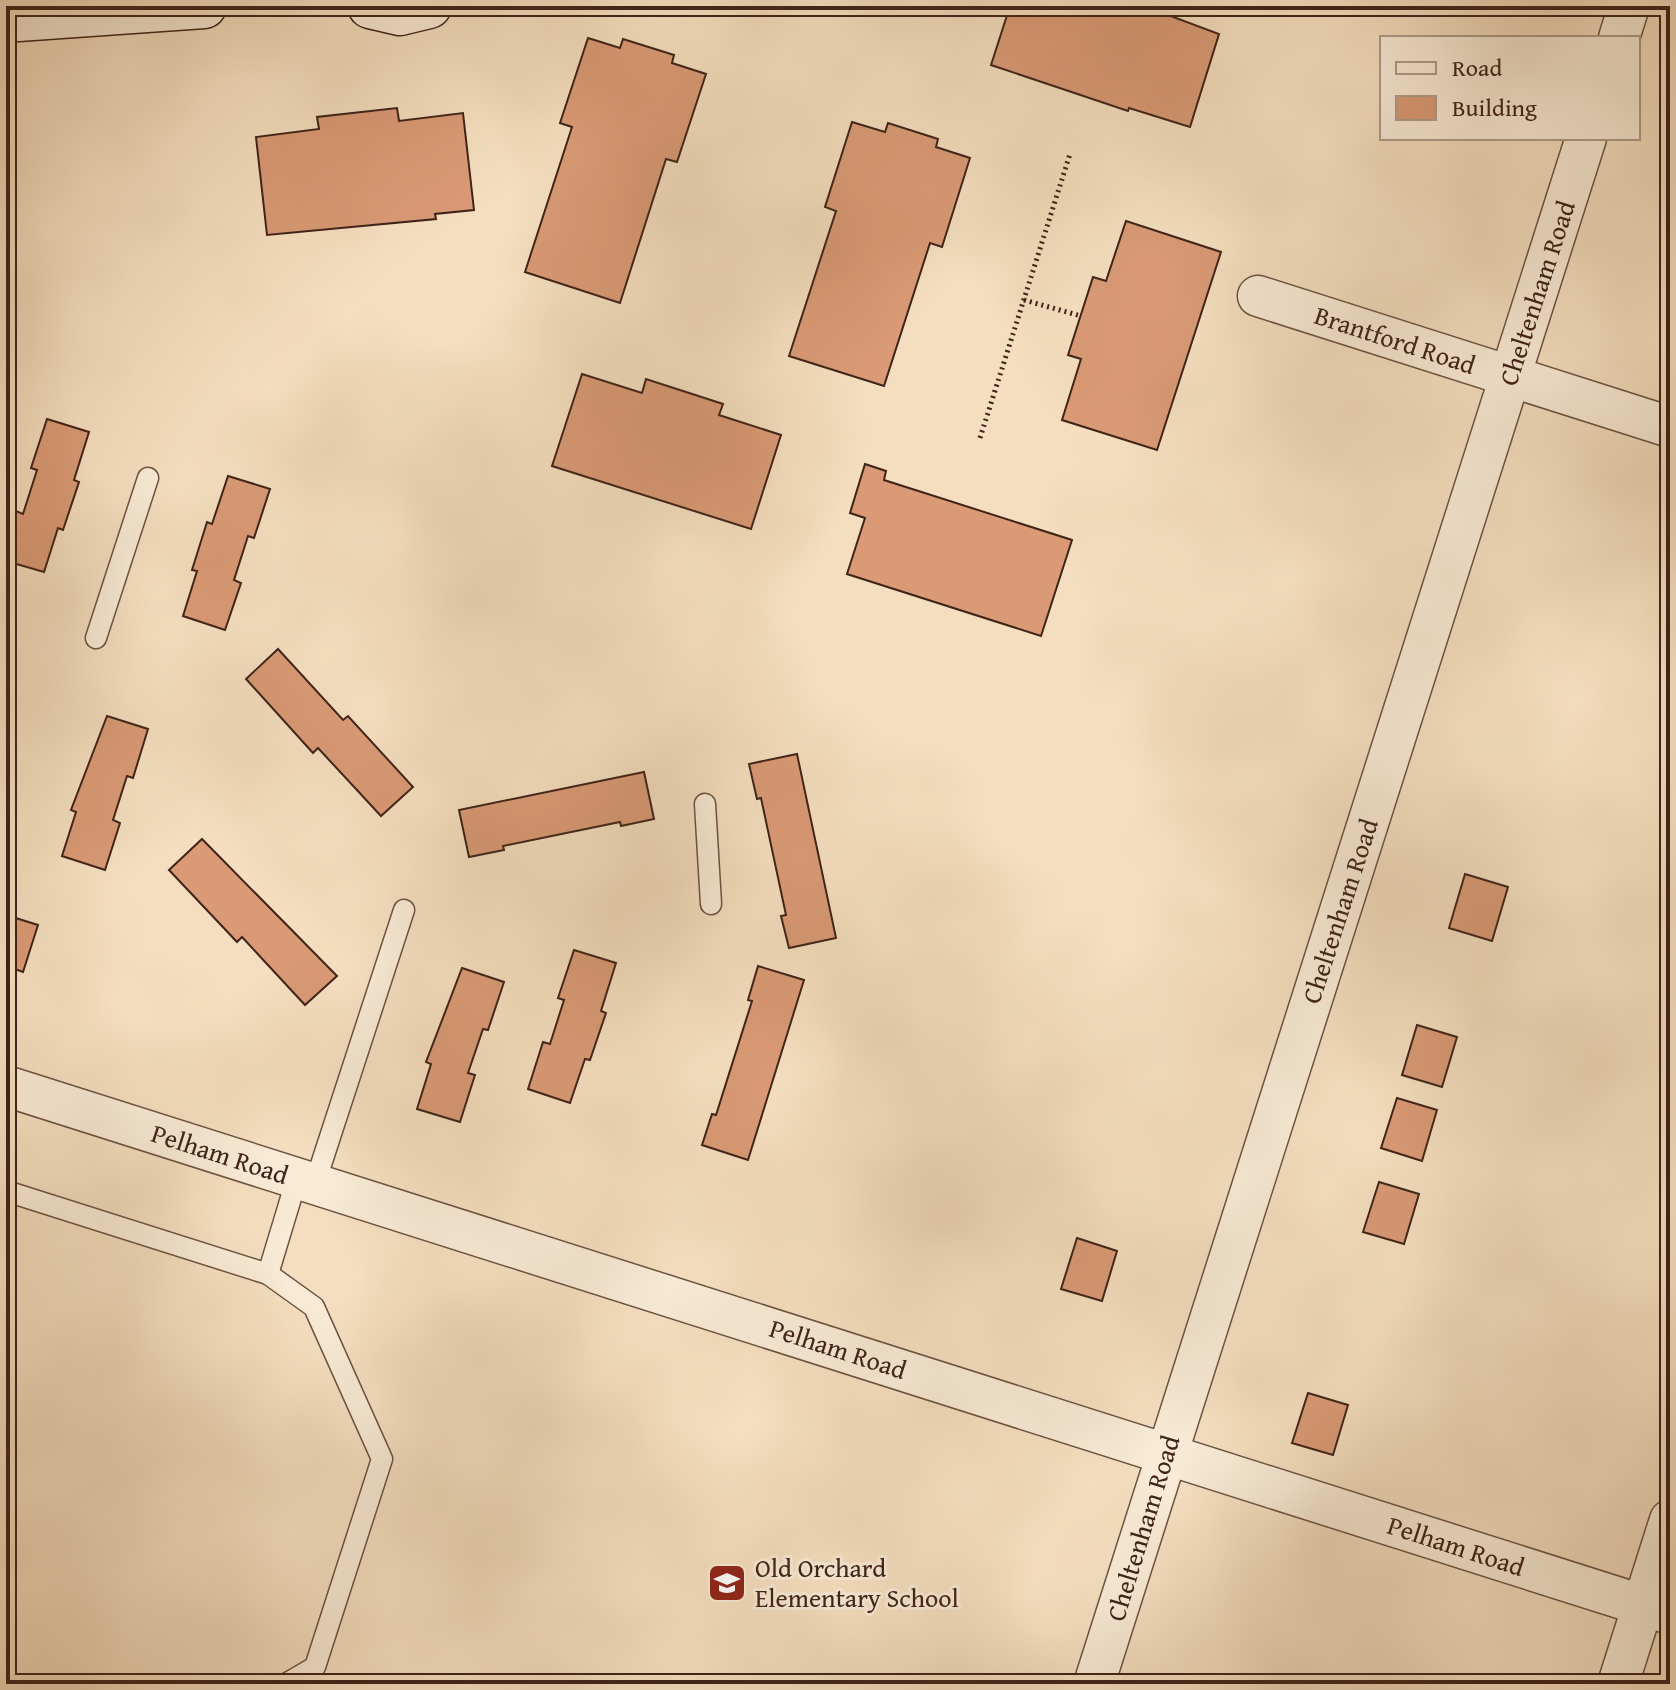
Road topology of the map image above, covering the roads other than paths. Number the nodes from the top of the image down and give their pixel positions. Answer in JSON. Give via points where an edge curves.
{"nodes":[{"id":1,"x":204,"y":6,"type":"edge"},
{"id":2,"x":370,"y":6,"type":"edge"},
{"id":3,"x":429,"y":6,"type":"edge"},
{"id":4,"x":1629,"y":6,"type":"edge"},
{"id":5,"x":15,"y":24,"type":"edge"},
{"id":6,"x":1620,"y":36,"type":"edge"},
{"id":7,"x":1585,"y":140,"type":"edge"},
{"id":8,"x":1258,"y":296,"type":"dead end"},
{"id":9,"x":1510,"y":376,"type":"junction"},
{"id":10,"x":1670,"y":427,"type":"edge"},
{"id":11,"x":148,"y":478,"type":"dead end"},
{"id":12,"x":96,"y":638,"type":"dead end"},
{"id":13,"x":705,"y":804,"type":"dead end"},
{"id":14,"x":711,"y":904,"type":"dead end"},
{"id":15,"x":404,"y":910,"type":"dead end"},
{"id":16,"x":6,"y":1086,"type":"edge"},
{"id":17,"x":306,"y":1180,"type":"junction"},
{"id":18,"x":6,"y":1191,"type":"edge"},
{"id":19,"x":268,"y":1274,"type":"junction"},
{"id":20,"x":1167,"y":1454,"type":"junction"},
{"id":21,"x":1670,"y":1520,"type":"edge"},
{"id":22,"x":1656,"y":1610,"type":"edge"},
{"id":23,"x":286,"y":1684,"type":"edge"},
{"id":24,"x":1094,"y":1684,"type":"edge"},
{"id":25,"x":1618,"y":1684,"type":"edge"}],
"edges":[{"from":1,"to":5,"type":"street"},
{"from":2,"to":3,"type":"street","via":[[400,13]]},
{"from":4,"to":6,"type":"street"},
{"from":7,"to":9,"type":"street","name":"Cheltenham Road"},
{"from":8,"to":9,"type":"street","name":"Brantford Road"},
{"from":9,"to":10,"type":"street","name":"Brantford Road"},
{"from":9,"to":20,"type":"street","name":"Cheltenham Road"},
{"from":11,"to":12,"type":"lane"},
{"from":13,"to":14,"type":"lane"},
{"from":15,"to":17,"type":"lane"},
{"from":16,"to":17,"type":"street","name":"Pelham Road"},
{"from":17,"to":19,"type":"lane"},
{"from":17,"to":20,"type":"street","name":"Pelham Road"},
{"from":18,"to":19,"type":"lane"},
{"from":19,"to":23,"type":"lane","via":[[314,1307],[382,1459],[315,1667]]},
{"from":20,"to":22,"type":"street","name":"Pelham Road"},
{"from":20,"to":24,"type":"street","name":"Cheltenham Road"},
{"from":21,"to":22,"type":"street"},
{"from":22,"to":25,"type":"street"}]}
